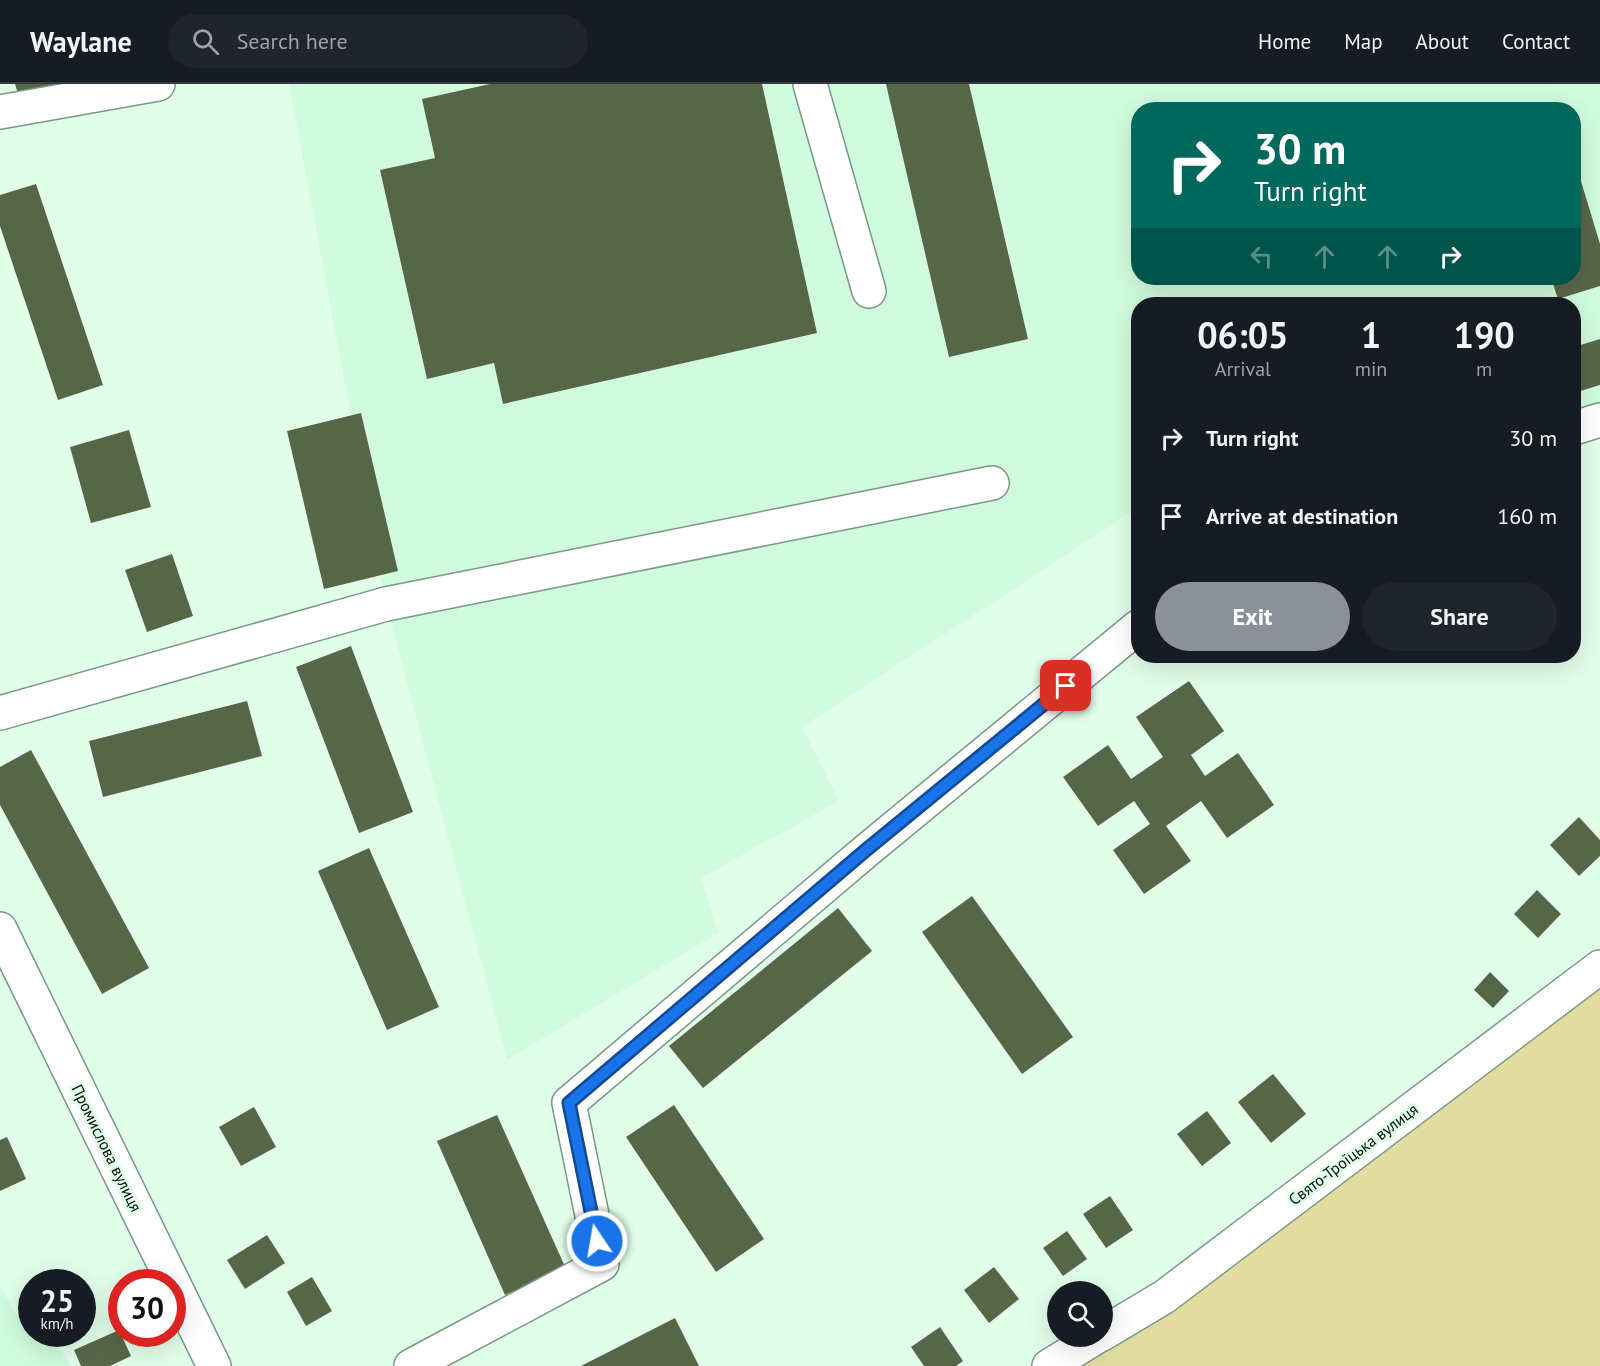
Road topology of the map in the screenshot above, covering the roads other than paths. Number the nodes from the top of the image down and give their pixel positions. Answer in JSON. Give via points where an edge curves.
{"nodes":[{"id":1,"x":158,"y":84,"type":"edge"},
{"id":2,"x":810,"y":84,"type":"edge"},
{"id":3,"x":0,"y":112,"type":"edge"},
{"id":4,"x":869,"y":291,"type":"dead end"},
{"id":5,"x":1600,"y":420,"type":"edge"},
{"id":6,"x":1581,"y":426,"type":"edge"},
{"id":7,"x":992,"y":483,"type":"dead end"},
{"id":8,"x":1131,"y":633,"type":"edge"},
{"id":9,"x":0,"y":713,"type":"edge"},
{"id":10,"x":0,"y":929,"type":"edge"},
{"id":11,"x":1600,"y":968,"type":"edge"},
{"id":12,"x":1113,"y":1327,"type":"edge"},
{"id":13,"x":1080,"y":1347,"type":"edge"},
{"id":14,"x":214,"y":1366,"type":"edge"},
{"id":15,"x":411,"y":1366,"type":"edge"},
{"id":16,"x":1049,"y":1366,"type":"edge"}],
"edges":[{"from":1,"to":3,"type":"street"},
{"from":2,"to":4,"type":"street"},
{"from":5,"to":6,"type":"street"},
{"from":7,"to":9,"type":"street","via":[[386,604]]},
{"from":8,"to":15,"type":"street","via":[[866,850],[569,1103],[602,1263]]},
{"from":10,"to":14,"type":"street","name":"Промислова вулиця"},
{"from":11,"to":12,"type":"street","name":"Свято-Троїцька вулиця","via":[[1164,1297]]},
{"from":13,"to":16,"type":"street"}]}
